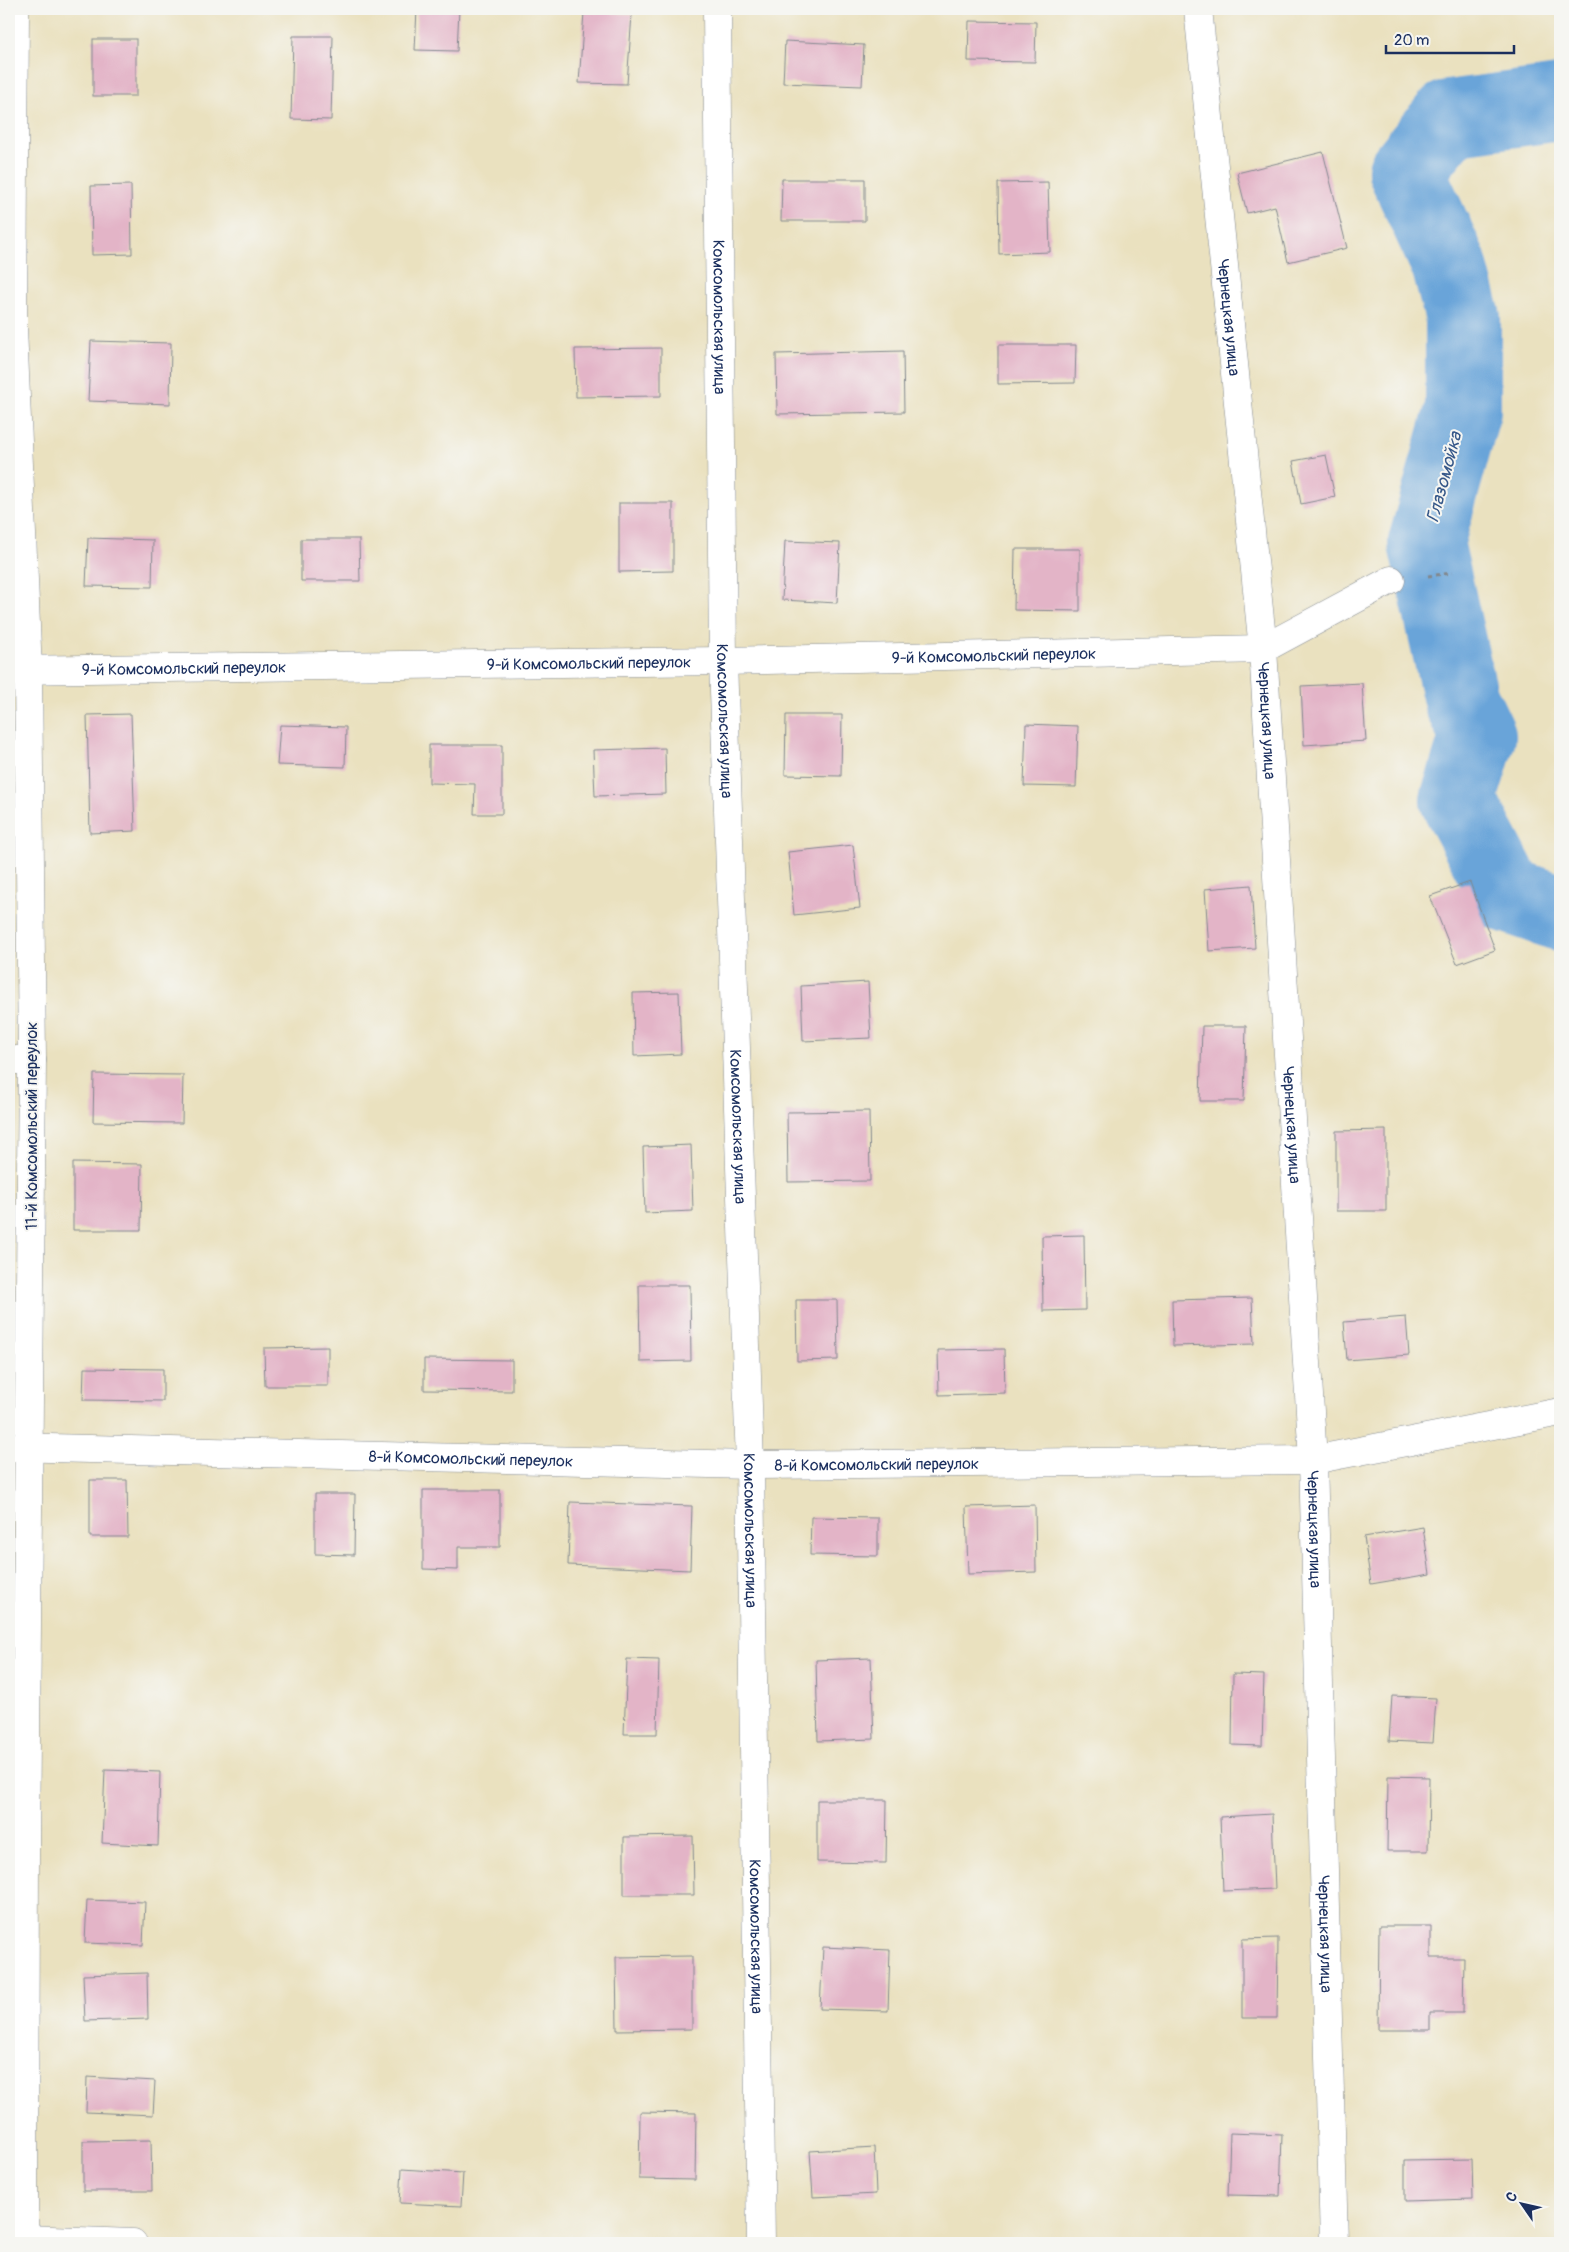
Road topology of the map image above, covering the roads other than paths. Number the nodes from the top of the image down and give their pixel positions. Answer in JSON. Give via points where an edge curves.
{"nodes":[{"id":1,"x":15,"y":9,"type":"edge"},
{"id":2,"x":717,"y":9,"type":"edge"},
{"id":3,"x":1198,"y":9,"type":"edge"},
{"id":4,"x":11,"y":328,"type":"edge"},
{"id":5,"x":1391,"y":580,"type":"dead end"},
{"id":6,"x":1263,"y":649,"type":"junction"},
{"id":7,"x":723,"y":661,"type":"junction"},
{"id":8,"x":18,"y":671,"type":"edge"},
{"id":9,"x":21,"y":1060,"type":"edge"},
{"id":10,"x":1560,"y":1412,"type":"edge"},
{"id":11,"x":18,"y":1447,"type":"edge"},
{"id":12,"x":1313,"y":1460,"type":"junction"},
{"id":13,"x":750,"y":1465,"type":"junction"},
{"id":14,"x":17,"y":1851,"type":"edge"},
{"id":15,"x":23,"y":2242,"type":"edge"},
{"id":16,"x":133,"y":2243,"type":"edge"},
{"id":17,"x":760,"y":2243,"type":"edge"},
{"id":18,"x":1334,"y":2243,"type":"edge"}],
"edges":[{"from":1,"to":4,"type":"street","name":"11-й Комсомольский переулок"},
{"from":2,"to":7,"type":"street","name":"Комсомольская улица"},
{"from":3,"to":6,"type":"street","name":"Чернецкая улица"},
{"from":4,"to":8,"type":"street","name":"11-й Комсомольский переулок"},
{"from":5,"to":6,"type":"street","name":"9-й Комсомольский переулок"},
{"from":6,"to":7,"type":"street","name":"9-й Комсомольский переулок"},
{"from":6,"to":12,"type":"street","name":"Чернецкая улица"},
{"from":7,"to":8,"type":"street","name":"9-й Комсомольский переулок"},
{"from":7,"to":13,"type":"street","name":"Комсомольская улица"},
{"from":8,"to":9,"type":"street","name":"11-й Комсомольский переулок"},
{"from":9,"to":11,"type":"street","name":"11-й Комсомольский переулок"},
{"from":10,"to":12,"type":"street","name":"8-й Комсомольский переулок"},
{"from":11,"to":13,"type":"street","name":"8-й Комсомольский переулок"},
{"from":11,"to":14,"type":"street","name":"11-й Комсомольский переулок"},
{"from":12,"to":13,"type":"street","name":"8-й Комсомольский переулок"},
{"from":12,"to":18,"type":"street","name":"Чернецкая улица"},
{"from":13,"to":17,"type":"street","name":"Комсомольская улица"},
{"from":14,"to":15,"type":"street","name":"11-й Комсомольский переулок"},
{"from":15,"to":16,"type":"street"}]}
